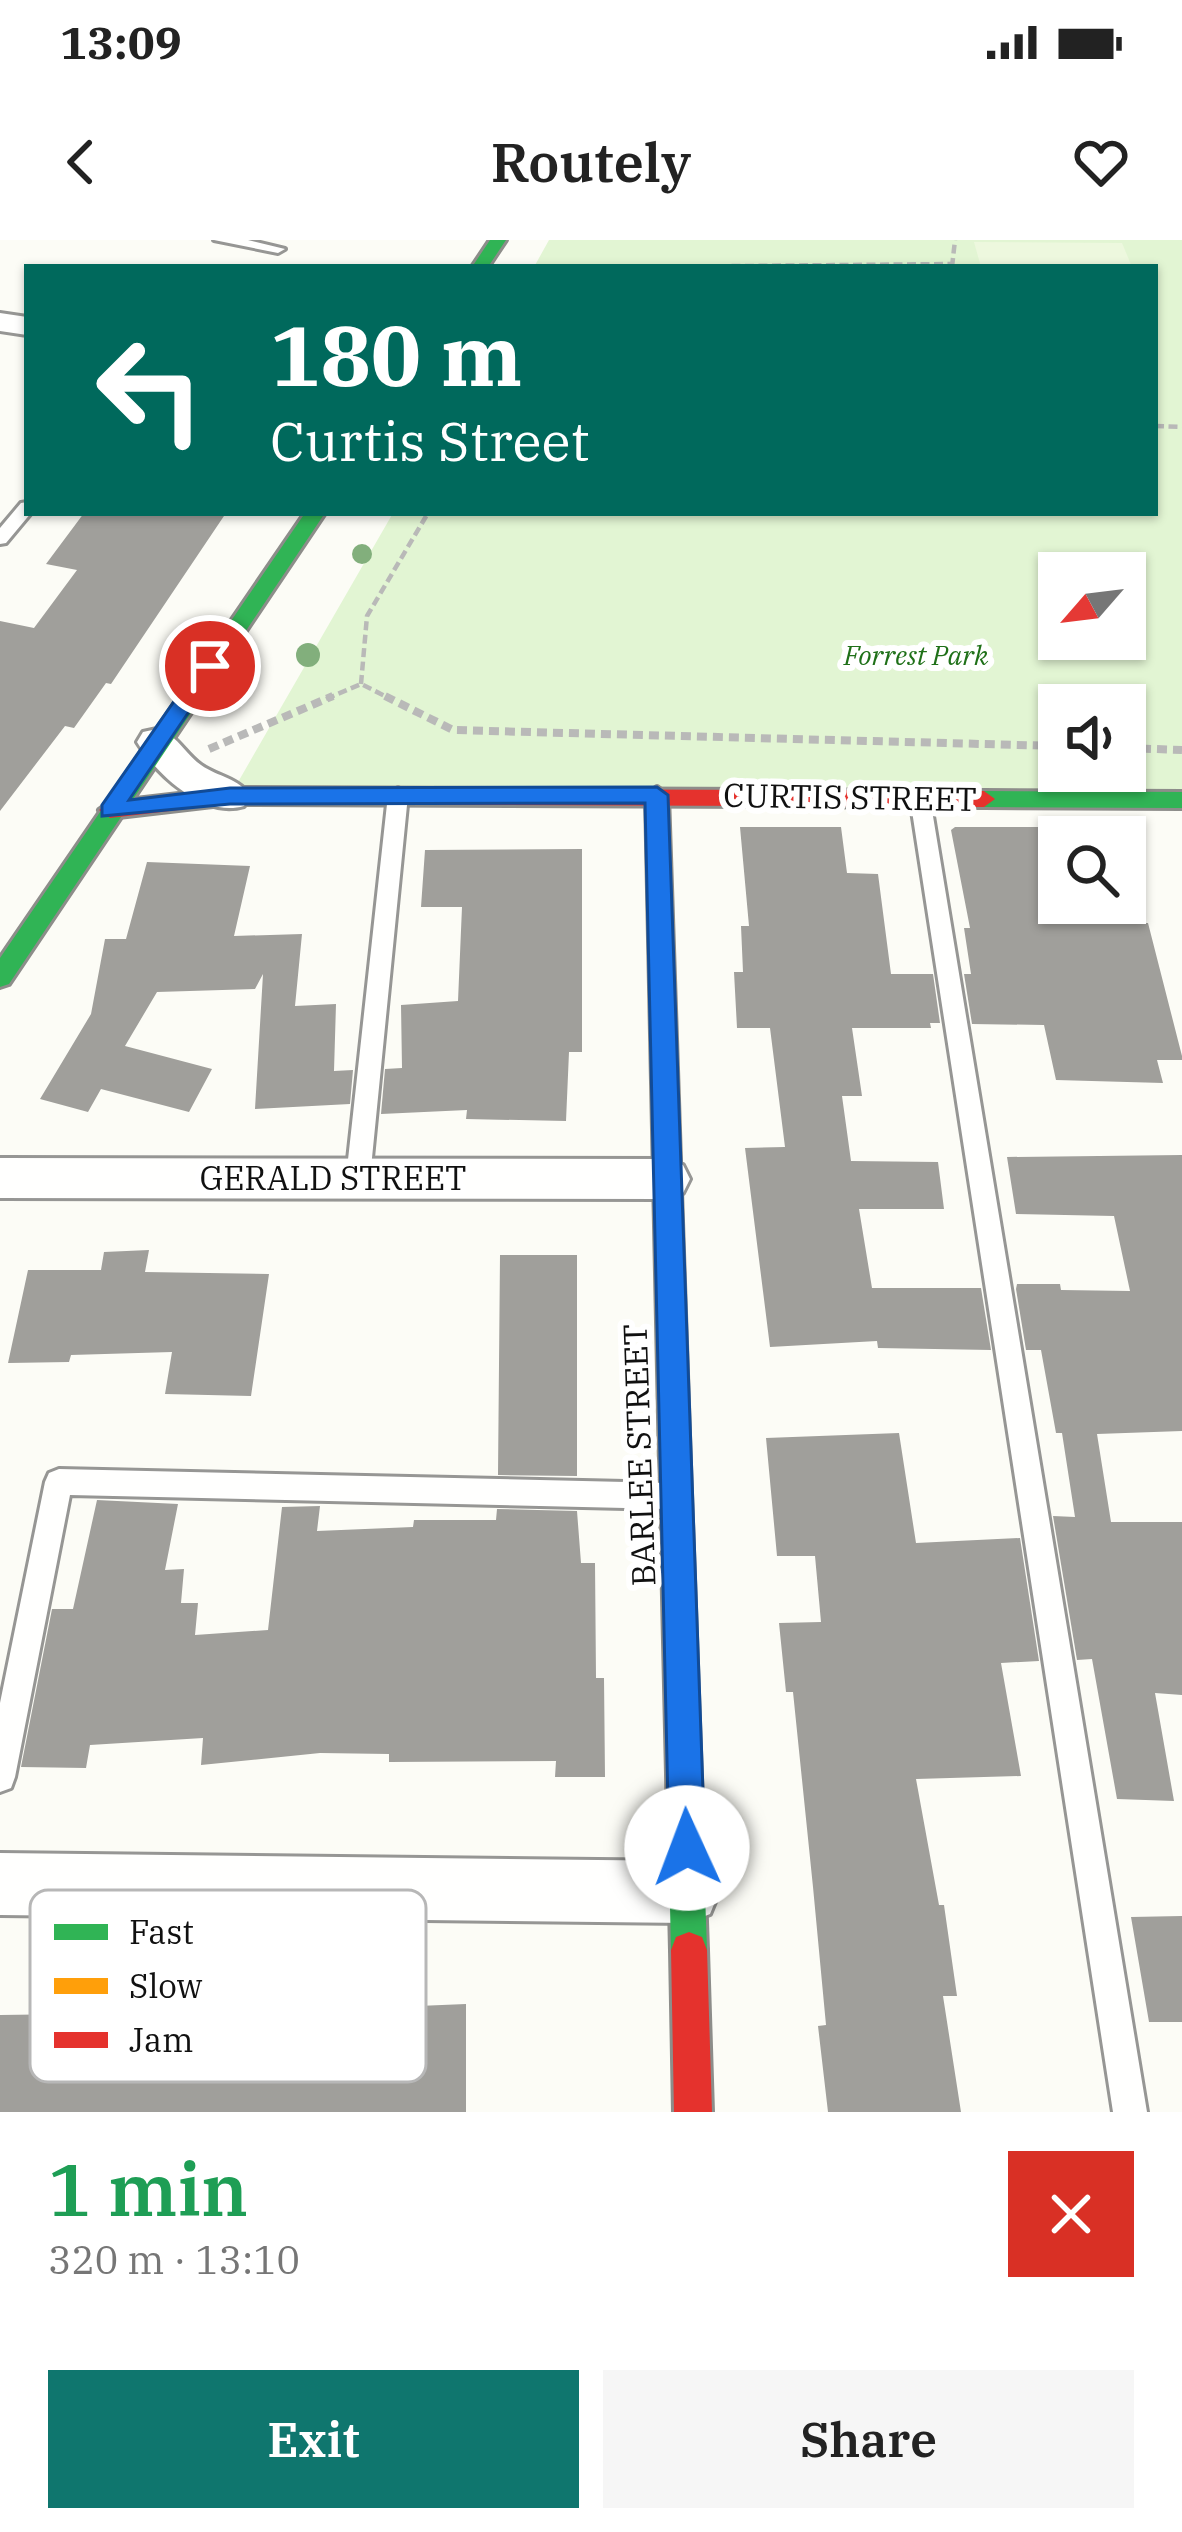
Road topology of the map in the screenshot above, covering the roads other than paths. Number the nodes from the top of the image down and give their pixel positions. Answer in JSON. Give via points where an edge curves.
{"nodes":[{"id":1,"x":221,"y":240,"type":"edge"},
{"id":2,"x":281,"y":245,"type":"edge"},
{"id":3,"x":24,"y":510,"type":"edge"},
{"id":4,"x":313,"y":516,"type":"edge"},
{"id":5,"x":0,"y":538,"type":"edge"},
{"id":6,"x":157,"y":742,"type":"junction"},
{"id":7,"x":398,"y":795,"type":"junction"},
{"id":8,"x":657,"y":795,"type":"junction"},
{"id":9,"x":230,"y":796,"type":"junction"},
{"id":10,"x":920,"y":798,"type":"junction"},
{"id":11,"x":1182,"y":800,"type":"edge"},
{"id":12,"x":110,"y":811,"type":"junction"},
{"id":13,"x":0,"y":976,"type":"edge"},
{"id":14,"x":0,"y":1178,"type":"edge"},
{"id":15,"x":358,"y":1178,"type":"junction"},
{"id":16,"x":666,"y":1179,"type":"junction"},
{"id":17,"x":677,"y":1496,"type":"junction"},
{"id":18,"x":0,"y":1777,"type":"edge"},
{"id":19,"x":0,"y":1885,"type":"edge"},
{"id":20,"x":688,"y":1892,"type":"junction"},
{"id":21,"x":693,"y":2112,"type":"edge"},
{"id":22,"x":1130,"y":2112,"type":"edge"}],
"edges":[{"from":1,"to":2,"type":"lane"},
{"from":3,"to":5,"type":"lane"},
{"from":4,"to":6,"type":"street"},
{"from":6,"to":9,"type":"street","via":[[184,773]]},
{"from":6,"to":12,"type":"street"},
{"from":7,"to":8,"type":"street","name":"CURTIS STREET"},
{"from":7,"to":9,"type":"street","name":"CURTIS STREET"},
{"from":7,"to":15,"type":"lane"},
{"from":8,"to":10,"type":"street","name":"CURTIS STREET"},
{"from":8,"to":16,"type":"street","name":"BARLEE STREET"},
{"from":9,"to":12,"type":"street","name":"CURTIS STREET"},
{"from":10,"to":11,"type":"street","name":"CURTIS STREET"},
{"from":10,"to":22,"type":"lane"},
{"from":12,"to":13,"type":"street"},
{"from":14,"to":15,"type":"street","name":"GERALD STREET"},
{"from":15,"to":16,"type":"street","name":"GERALD STREET"},
{"from":16,"to":17,"type":"street","name":"BARLEE STREET"},
{"from":17,"to":18,"type":"lane","via":[[59,1482]]},
{"from":17,"to":20,"type":"street","name":"BARLEE STREET"},
{"from":19,"to":20,"type":"street"},
{"from":20,"to":21,"type":"street","name":"BARLEE STREET"}]}
